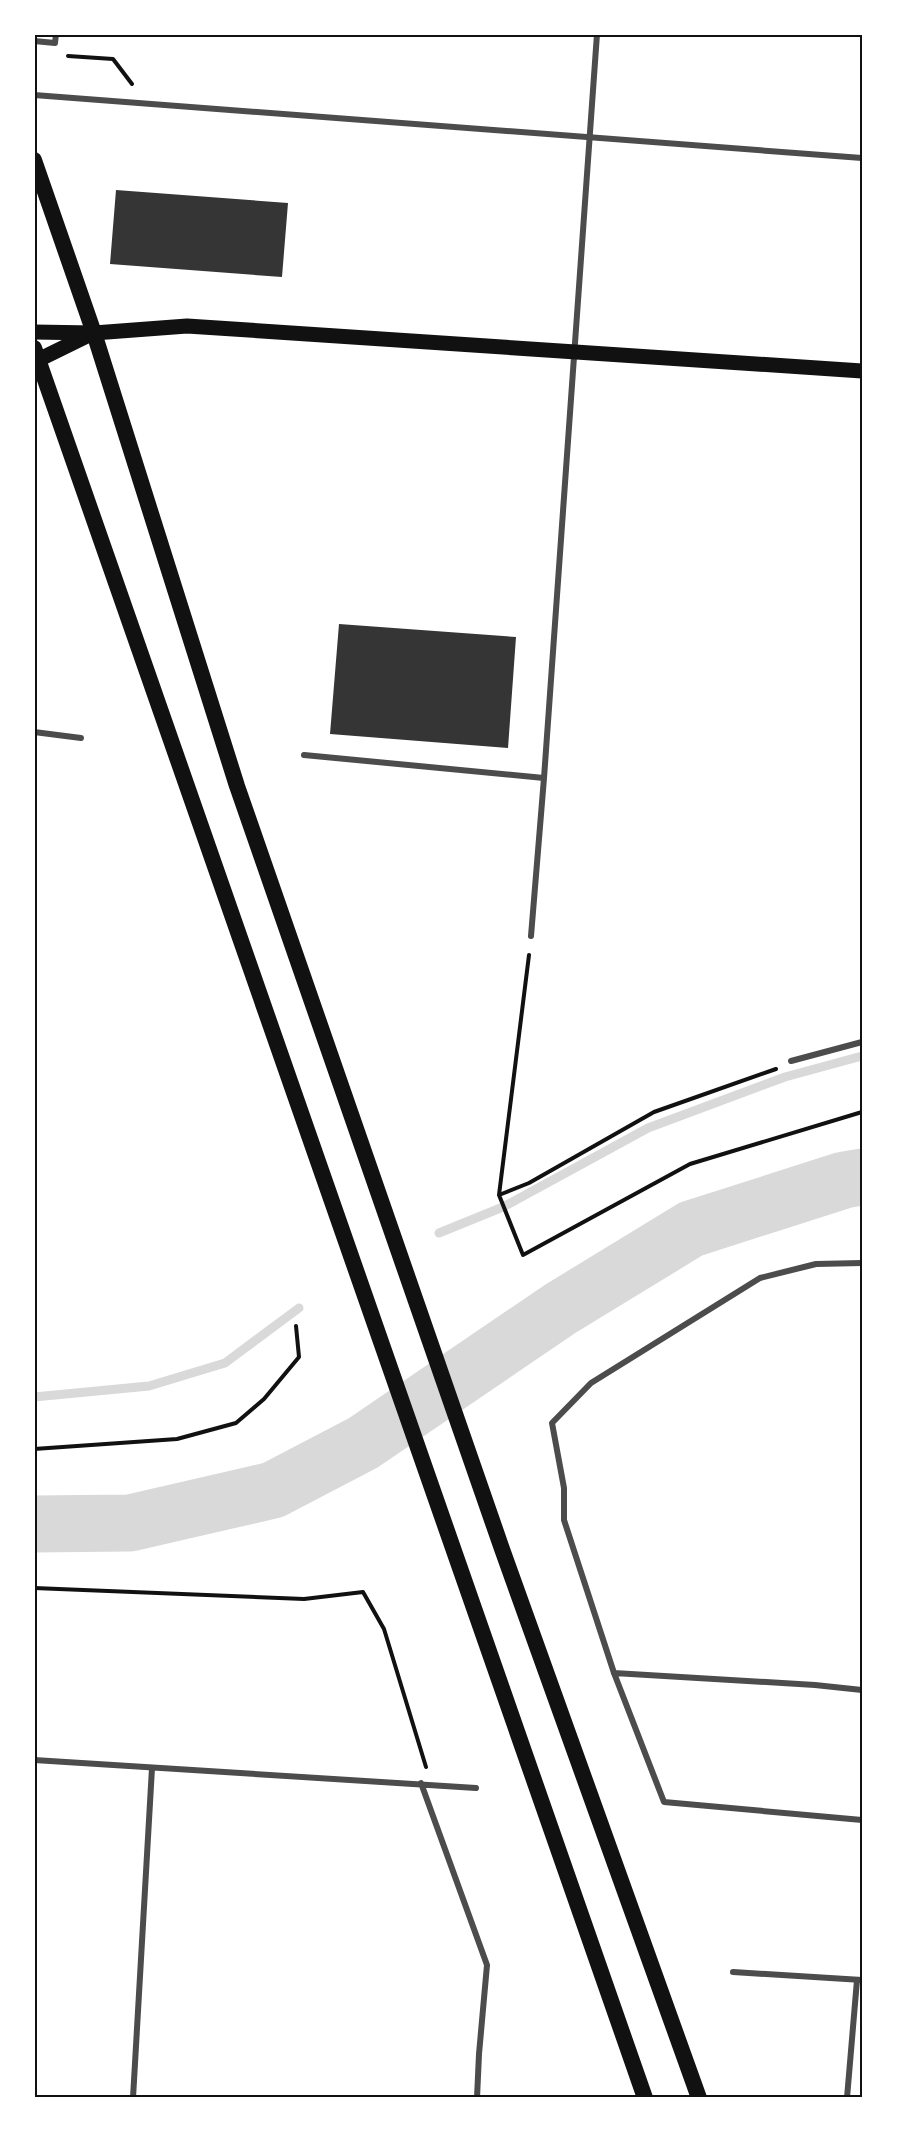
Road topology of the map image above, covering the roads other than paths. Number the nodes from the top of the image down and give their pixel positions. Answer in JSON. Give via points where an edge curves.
{"nodes":[{"id":1,"x":56,"y":34,"type":"edge"},
{"id":2,"x":597,"y":34,"type":"edge"},
{"id":3,"x":34,"y":41,"type":"edge"},
{"id":4,"x":34,"y":95,"type":"edge"},
{"id":5,"x":589,"y":137,"type":"junction"},
{"id":6,"x":862,"y":158,"type":"edge"},
{"id":7,"x":34,"y":159,"type":"edge"},
{"id":8,"x":34,"y":332,"type":"edge"},
{"id":9,"x":94,"y":333,"type":"junction"},
{"id":10,"x":574,"y":351,"type":"junction"},
{"id":11,"x":36,"y":357,"type":"edge"},
{"id":12,"x":862,"y":372,"type":"edge"},
{"id":13,"x":34,"y":732,"type":"edge"},
{"id":14,"x":81,"y":738,"type":"dead end"},
{"id":15,"x":304,"y":755,"type":"dead end"},
{"id":16,"x":544,"y":778,"type":"junction"},
{"id":17,"x":531,"y":936,"type":"road end"},
{"id":18,"x":862,"y":1042,"type":"edge"},
{"id":19,"x":791,"y":1061,"type":"road end"},
{"id":20,"x":862,"y":1263,"type":"edge"},
{"id":21,"x":614,"y":1673,"type":"junction"},
{"id":22,"x":862,"y":1689,"type":"edge"},
{"id":23,"x":34,"y":1760,"type":"edge"},
{"id":24,"x":152,"y":1768,"type":"junction"},
{"id":25,"x":421,"y":1783,"type":"junction"},
{"id":26,"x":476,"y":1788,"type":"dead end"},
{"id":27,"x":862,"y":1820,"type":"edge"},
{"id":28,"x":733,"y":1972,"type":"dead end"},
{"id":29,"x":860,"y":1980,"type":"edge"},
{"id":30,"x":132,"y":2097,"type":"edge"},
{"id":31,"x":477,"y":2097,"type":"edge"},
{"id":32,"x":645,"y":2097,"type":"edge"},
{"id":33,"x":699,"y":2097,"type":"edge"},
{"id":34,"x":848,"y":2097,"type":"edge"}],
"edges":[{"from":1,"to":3,"type":"street","via":[[55,43]]},
{"from":2,"to":5,"type":"street"},
{"from":4,"to":5,"type":"street"},
{"from":5,"to":6,"type":"street"},
{"from":5,"to":10,"type":"street"},
{"from":7,"to":9,"type":"highway"},
{"from":8,"to":9,"type":"main road"},
{"from":9,"to":10,"type":"main road","via":[[187,326]]},
{"from":9,"to":11,"type":"main road"},
{"from":9,"to":33,"type":"highway","via":[[237,786],[502,1549]]},
{"from":10,"to":12,"type":"main road"},
{"from":10,"to":16,"type":"street"},
{"from":11,"to":32,"type":"highway"},
{"from":13,"to":14,"type":"street"},
{"from":15,"to":16,"type":"street"},
{"from":16,"to":17,"type":"street"},
{"from":18,"to":19,"type":"street"},
{"from":20,"to":21,"type":"street","via":[[816,1264],[760,1278],[591,1383],[552,1423],[564,1488],[564,1520]]},
{"from":21,"to":22,"type":"street"},
{"from":21,"to":27,"type":"street","via":[[664,1802]]},
{"from":23,"to":24,"type":"street"},
{"from":24,"to":25,"type":"street"},
{"from":24,"to":30,"type":"street"},
{"from":25,"to":26,"type":"street"},
{"from":25,"to":31,"type":"street","via":[[488,1965]]},
{"from":28,"to":29,"type":"street"},
{"from":29,"to":34,"type":"street"}]}
